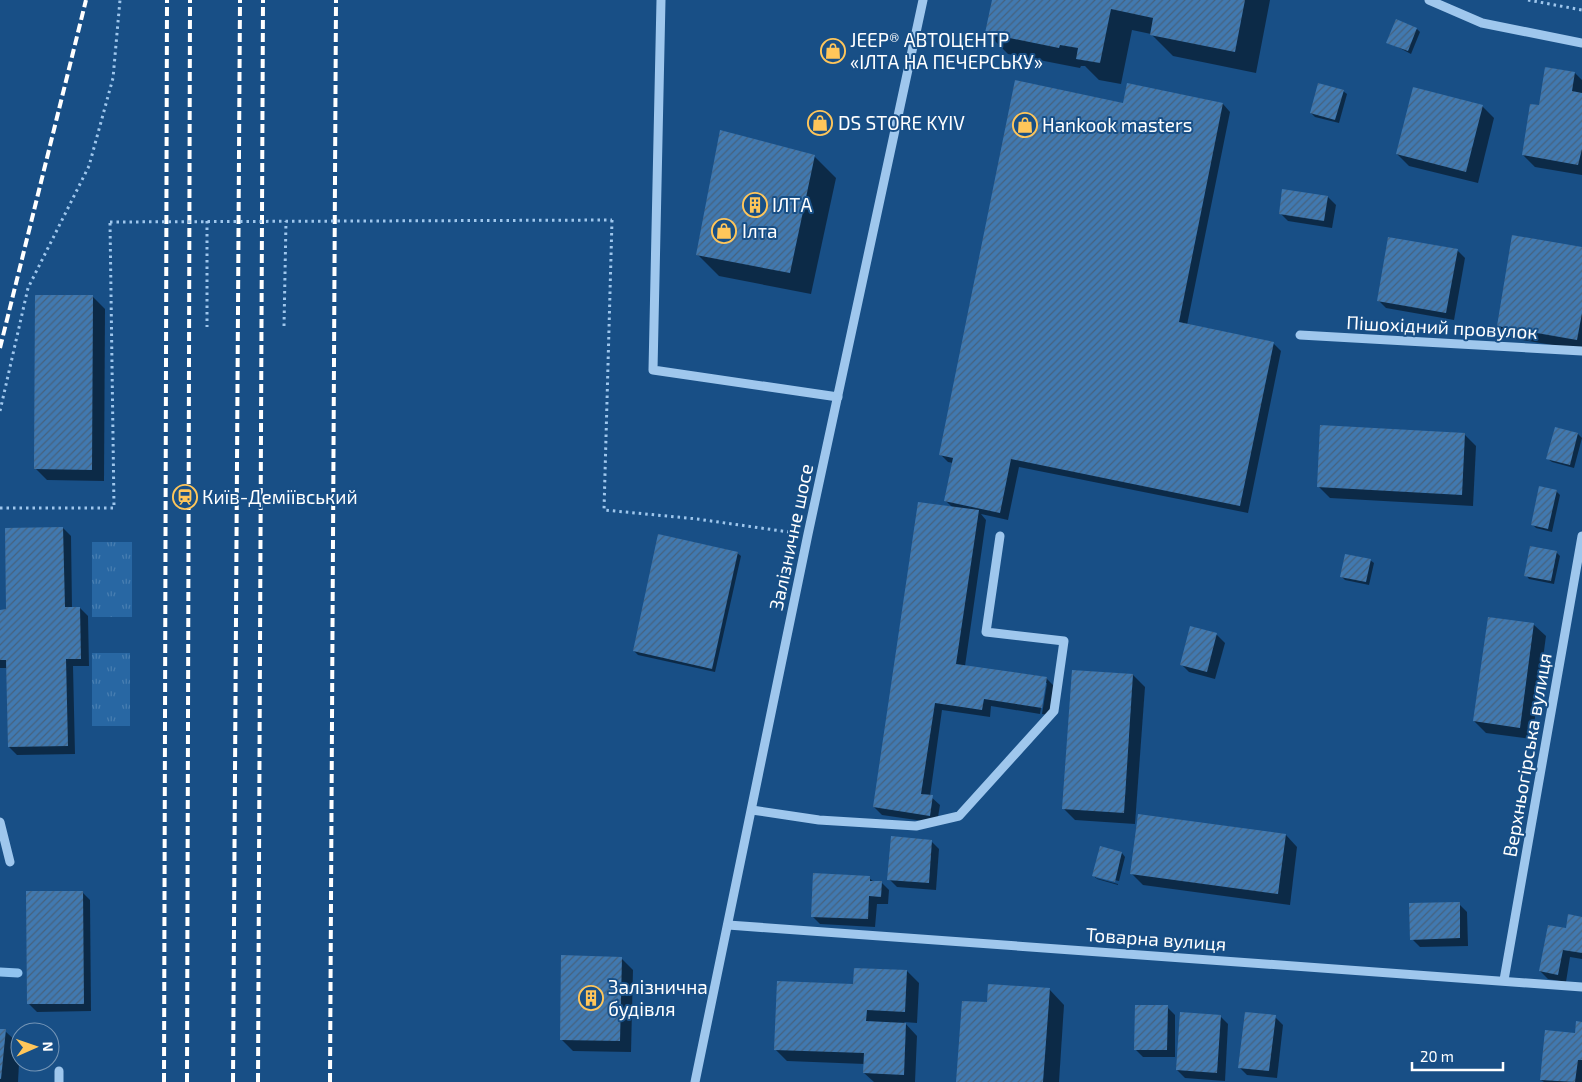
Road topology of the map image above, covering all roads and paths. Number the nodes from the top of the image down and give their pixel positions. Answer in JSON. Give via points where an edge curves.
{"nodes":[{"id":1,"x":120,"y":0,"type":"edge"},
{"id":2,"x":661,"y":0,"type":"edge"},
{"id":3,"x":923,"y":0,"type":"edge"},
{"id":4,"x":1429,"y":0,"type":"edge"},
{"id":5,"x":1528,"y":0,"type":"edge"},
{"id":6,"x":1582,"y":10,"type":"edge"},
{"id":7,"x":1582,"y":43,"type":"edge"},
{"id":8,"x":207,"y":221,"type":"junction"},
{"id":9,"x":286,"y":221,"type":"junction"},
{"id":10,"x":284,"y":326,"type":"dead end"},
{"id":11,"x":207,"y":327,"type":"dead end"},
{"id":12,"x":1300,"y":335,"type":"dead end"},
{"id":13,"x":1582,"y":351,"type":"edge"},
{"id":14,"x":838,"y":397,"type":"junction"},
{"id":15,"x":0,"y":412,"type":"edge"},
{"id":16,"x":0,"y":508,"type":"edge"},
{"id":17,"x":808,"y":534,"type":"junction"},
{"id":18,"x":1000,"y":536,"type":"dead end"},
{"id":19,"x":1582,"y":536,"type":"edge"},
{"id":20,"x":752,"y":810,"type":"junction"},
{"id":21,"x":0,"y":822,"type":"edge"},
{"id":22,"x":10,"y":862,"type":"dead end"},
{"id":23,"x":728,"y":925,"type":"junction"},
{"id":24,"x":1504,"y":980,"type":"junction"},
{"id":25,"x":1582,"y":987,"type":"edge"},
{"id":26,"x":695,"y":1082,"type":"edge"}],
"edges":[{"from":1,"to":15,"type":"path","via":[[114,78],[89,166],[28,288]]},
{"from":2,"to":14,"type":"street","via":[[653,370]]},
{"from":3,"to":14,"type":"street","name":"Залізничне шосе"},
{"from":4,"to":7,"type":"street","via":[[1482,23]]},
{"from":5,"to":6,"type":"path"},
{"from":8,"to":9,"type":"path","bridge":true},
{"from":8,"to":11,"type":"path"},
{"from":8,"to":16,"type":"path","bridge":true,"via":[[110,222],[114,508]]},
{"from":9,"to":10,"type":"path"},
{"from":9,"to":17,"type":"path","bridge":true,"via":[[612,220],[604,510]]},
{"from":12,"to":13,"type":"street","name":"Пішохідний провулок"},
{"from":14,"to":17,"type":"street","name":"Залізничне шосе"},
{"from":17,"to":20,"type":"street","name":"Залізничне шосе"},
{"from":18,"to":20,"type":"street","via":[[986,632],[1064,641],[1054,711],[959,816],[916,826],[819,820]]},
{"from":19,"to":24,"type":"street","name":"Верхньогірська вулиця"},
{"from":20,"to":23,"type":"street","name":"Залізничне шосе"},
{"from":21,"to":22,"type":"street"},
{"from":23,"to":24,"type":"street","name":"Товарна вулиця"},
{"from":23,"to":26,"type":"street","name":"Залізничне шосе"},
{"from":24,"to":25,"type":"street","name":"Товарна вулиця"}]}
